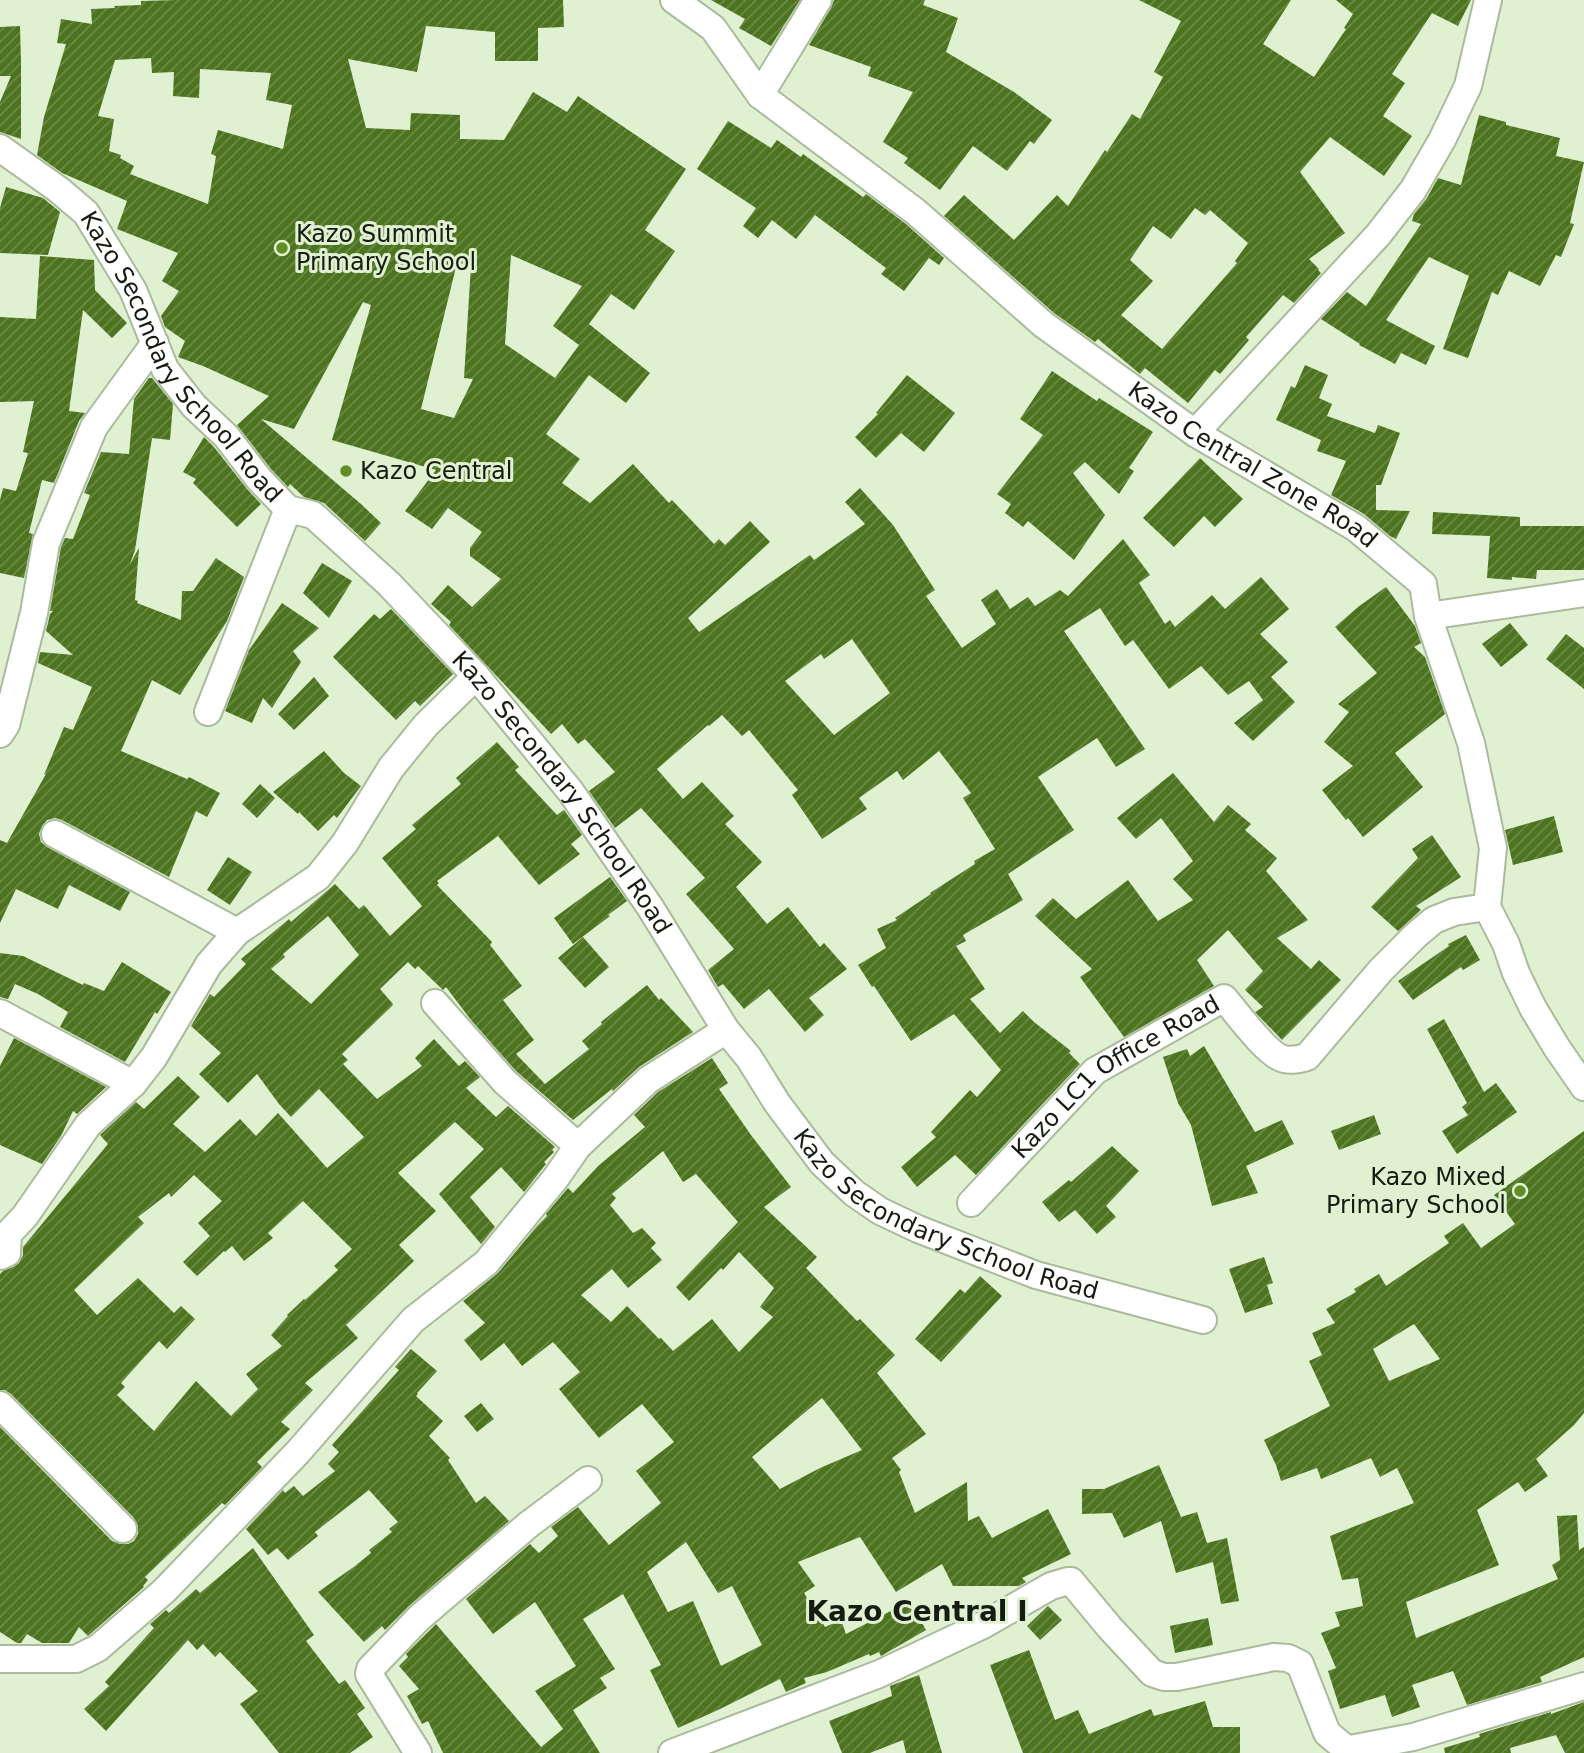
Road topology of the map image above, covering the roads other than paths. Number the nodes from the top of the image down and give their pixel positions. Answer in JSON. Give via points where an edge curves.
{"nodes":[{"id":1,"x":674,"y":0,"type":"edge"},
{"id":2,"x":818,"y":0,"type":"edge"},
{"id":3,"x":1488,"y":0,"type":"edge"},
{"id":4,"x":760,"y":95,"type":"junction"},
{"id":5,"x":0,"y":148,"type":"edge"},
{"id":6,"x":155,"y":343,"type":"junction"},
{"id":7,"x":1195,"y":433,"type":"junction"},
{"id":8,"x":288,"y":509,"type":"junction"},
{"id":9,"x":1584,"y":593,"type":"edge"},
{"id":10,"x":1428,"y":615,"type":"junction"},
{"id":11,"x":477,"y":676,"type":"junction"},
{"id":12,"x":208,"y":712,"type":"dead end"},
{"id":13,"x":0,"y":734,"type":"edge"},
{"id":14,"x":55,"y":834,"type":"dead end"},
{"id":15,"x":1487,"y":907,"type":"junction"},
{"id":16,"x":237,"y":932,"type":"junction"},
{"id":17,"x":435,"y":1003,"type":"dead end"},
{"id":18,"x":0,"y":1013,"type":"edge"},
{"id":19,"x":726,"y":1030,"type":"junction"},
{"id":20,"x":134,"y":1084,"type":"junction"},
{"id":21,"x":1584,"y":1087,"type":"edge"},
{"id":22,"x":578,"y":1146,"type":"junction"},
{"id":23,"x":971,"y":1203,"type":"dead end"},
{"id":24,"x":2,"y":1260,"type":"edge"},
{"id":25,"x":1203,"y":1320,"type":"dead end"},
{"id":26,"x":0,"y":1405,"type":"edge"},
{"id":27,"x":587,"y":1480,"type":"dead end"},
{"id":28,"x":123,"y":1529,"type":"dead end"},
{"id":29,"x":0,"y":1660,"type":"edge"},
{"id":30,"x":1584,"y":1686,"type":"edge"},
{"id":31,"x":418,"y":1753,"type":"edge"},
{"id":32,"x":672,"y":1753,"type":"edge"}],
"edges":[{"from":1,"to":4,"type":"street","name":"Kazo Central Zone Road","via":[[713,28]]},
{"from":2,"to":4,"type":"street"},
{"from":3,"to":7,"type":"street","via":[[1468,86],[1413,190],[1378,235]]},
{"from":4,"to":7,"type":"street","name":"Kazo Central Zone Road","via":[[916,212],[1044,325]]},
{"from":5,"to":6,"type":"street","name":"Kazo Secondary School Road","via":[[86,213],[133,290]]},
{"from":6,"to":8,"type":"street","name":"Kazo Secondary School Road","via":[[165,369],[194,406]]},
{"from":6,"to":13,"type":"street","via":[[94,427],[46,543],[34,614]]},
{"from":7,"to":10,"type":"street","name":"Kazo Central Zone Road","via":[[1356,528],[1423,584]]},
{"from":8,"to":11,"type":"street","name":"Kazo Secondary School Road","via":[[313,516],[389,584]]},
{"from":8,"to":12,"type":"street"},
{"from":9,"to":10,"type":"street"},
{"from":10,"to":15,"type":"street","name":"Kazo Central Zone Road","via":[[1471,743],[1493,848]]},
{"from":11,"to":16,"type":"street","via":[[426,725],[391,768],[345,843],[318,877]]},
{"from":11,"to":19,"type":"street","name":"Kazo Secondary School Road","via":[[571,792]]},
{"from":14,"to":16,"type":"street"},
{"from":15,"to":21,"type":"street","via":[[1533,1007]]},
{"from":15,"to":23,"type":"street","name":"Kazo LC1 Office Road","via":[[1454,912],[1416,934],[1307,1057],[1281,1059],[1270,1052],[1224,998],[1095,1072]]},
{"from":16,"to":20,"type":"street","via":[[209,964]]},
{"from":17,"to":22,"type":"street","via":[[505,1082]]},
{"from":18,"to":20,"type":"street"},
{"from":19,"to":22,"type":"street","via":[[648,1080]]},
{"from":19,"to":25,"type":"street","name":"Kazo Secondary School Road","via":[[822,1163],[880,1211],[1036,1275]]},
{"from":20,"to":24,"type":"street","via":[[89,1125],[8,1234]]},
{"from":22,"to":29,"type":"street","via":[[486,1263],[413,1320],[298,1452],[164,1591],[98,1648],[76,1659]]},
{"from":26,"to":28,"type":"street"},
{"from":27,"to":31,"type":"street","via":[[429,1609],[370,1669]]},
{"from":30,"to":32,"type":"street","via":[[1424,1734],[1345,1748],[1327,1733],[1300,1664],[1274,1657],[1164,1678],[1152,1673],[1068,1581],[878,1674]]}]}
